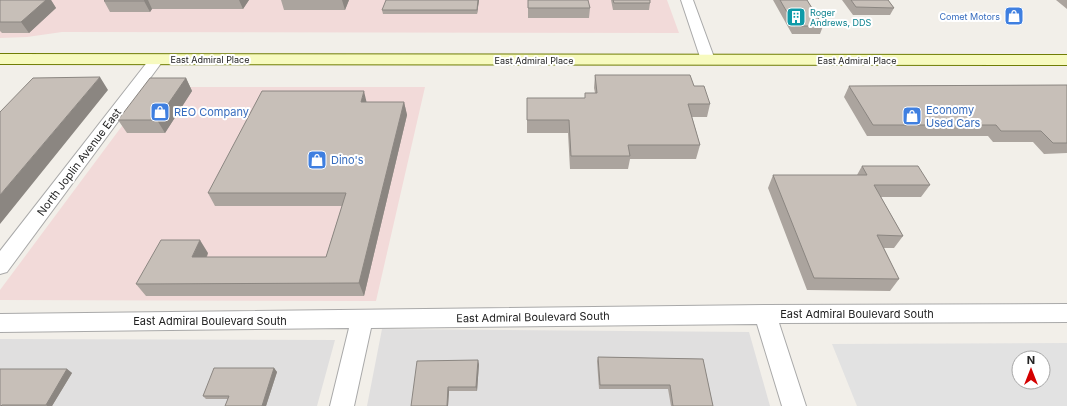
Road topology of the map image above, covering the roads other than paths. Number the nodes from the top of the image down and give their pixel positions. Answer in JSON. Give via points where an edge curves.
{"nodes":[{"id":1,"x":687,"y":0,"type":"edge"},
{"id":2,"x":0,"y":59,"type":"edge"},
{"id":3,"x":157,"y":59,"type":"junction"},
{"id":4,"x":708,"y":60,"type":"junction"},
{"id":5,"x":1067,"y":60,"type":"edge"},
{"id":6,"x":0,"y":266,"type":"edge"},
{"id":7,"x":1067,"y":313,"type":"edge"},
{"id":8,"x":765,"y":314,"type":"junction"},
{"id":9,"x":362,"y":320,"type":"junction"},
{"id":10,"x":0,"y":323,"type":"edge"},
{"id":11,"x":342,"y":406,"type":"edge"},
{"id":12,"x":794,"y":406,"type":"edge"}],
"edges":[{"from":1,"to":4,"type":"street"},
{"from":2,"to":3,"type":"main road","name":"East Admiral Place"},
{"from":3,"to":4,"type":"main road","name":"East Admiral Place"},
{"from":3,"to":6,"type":"street","name":"North Joplin Avenue East"},
{"from":4,"to":5,"type":"main road","name":"East Admiral Place"},
{"from":7,"to":8,"type":"street","name":"East Admiral Boulevard South"},
{"from":8,"to":9,"type":"street","name":"East Admiral Boulevard South"},
{"from":8,"to":12,"type":"street"},
{"from":9,"to":10,"type":"street","name":"East Admiral Boulevard South"},
{"from":9,"to":11,"type":"street"}]}
